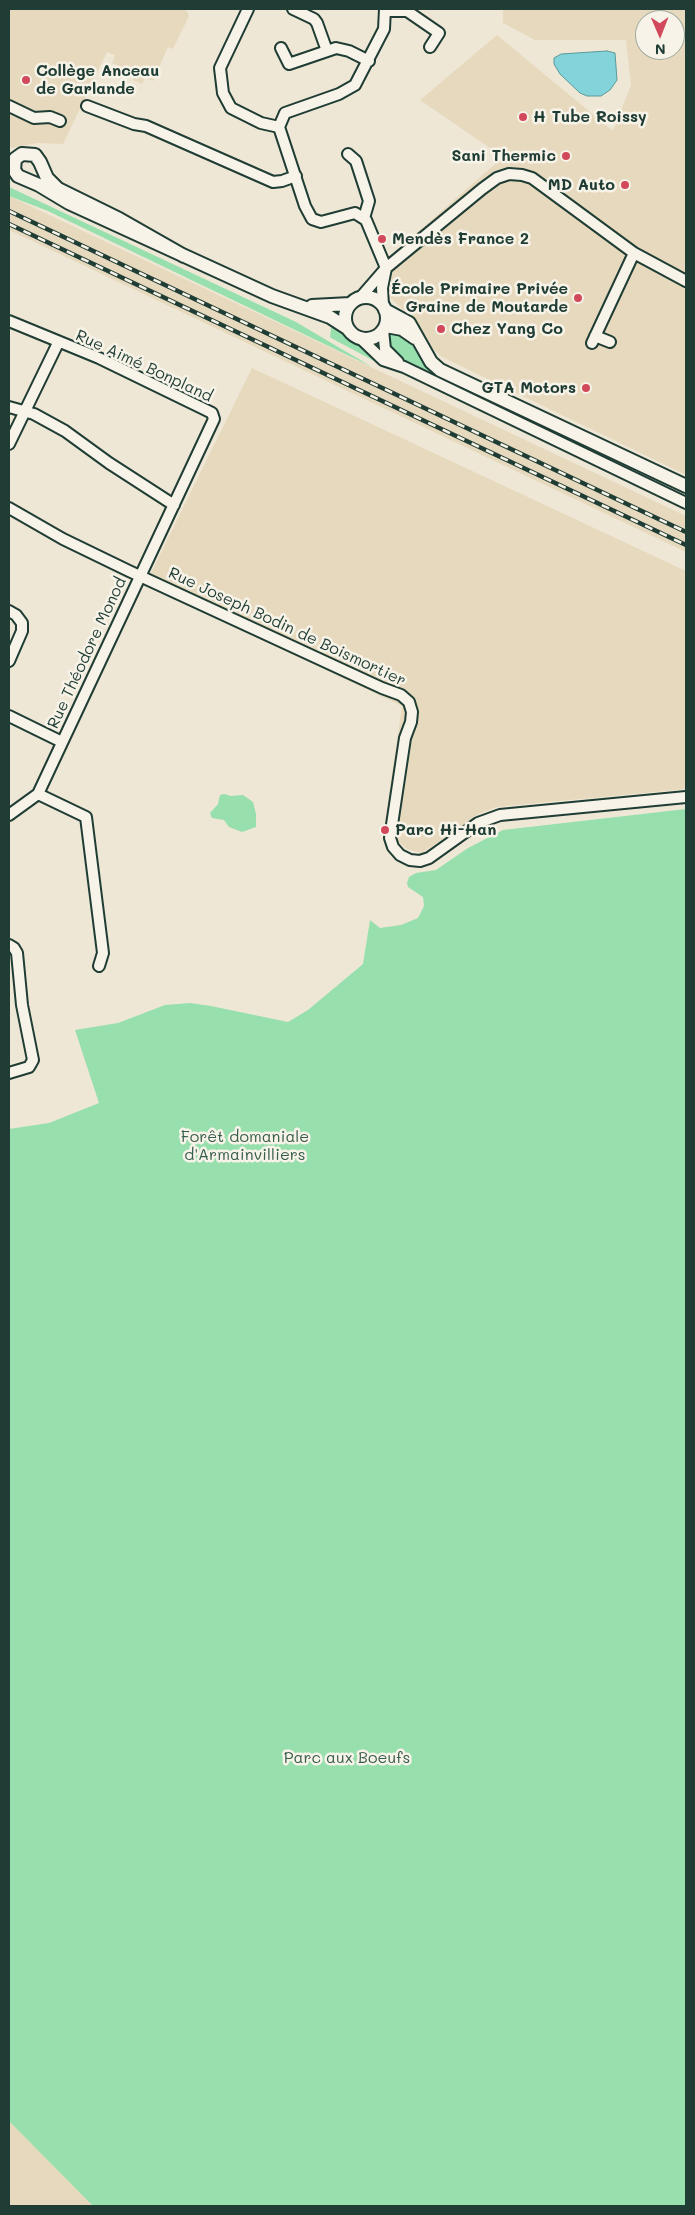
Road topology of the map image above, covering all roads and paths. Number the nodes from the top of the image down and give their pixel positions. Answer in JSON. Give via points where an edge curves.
{"nodes":[{"id":1,"x":248,"y":9,"type":"edge"},
{"id":2,"x":293,"y":9,"type":"edge"},
{"id":3,"x":385,"y":10,"type":"edge"},
{"id":4,"x":281,"y":48,"type":"dead end"},
{"id":5,"x":430,"y":48,"type":"dead end"},
{"id":6,"x":327,"y":52,"type":"junction"},
{"id":7,"x":369,"y":61,"type":"junction"},
{"id":8,"x":9,"y":106,"type":"edge"},
{"id":9,"x":87,"y":106,"type":"dead end"},
{"id":10,"x":60,"y":122,"type":"dead end"},
{"id":11,"x":279,"y":127,"type":"junction"},
{"id":12,"x":348,"y":154,"type":"dead end"},
{"id":13,"x":12,"y":159,"type":"edge"},
{"id":14,"x":41,"y":166,"type":"junction"},
{"id":15,"x":12,"y":172,"type":"edge"},
{"id":16,"x":296,"y":176,"type":"junction"},
{"id":17,"x":28,"y":180,"type":"junction"},
{"id":18,"x":364,"y":218,"type":"junction"},
{"id":19,"x":634,"y":253,"type":"junction"},
{"id":20,"x":184,"y":256,"type":"junction"},
{"id":21,"x":386,"y":268,"type":"junction"},
{"id":22,"x":686,"y":282,"type":"edge"},
{"id":23,"x":355,"y":301,"type":"junction"},
{"id":24,"x":305,"y":307,"type":"junction"},
{"id":25,"x":384,"y":307,"type":"junction"},
{"id":26,"x":9,"y":321,"type":"edge"},
{"id":27,"x":347,"y":328,"type":"junction"},
{"id":28,"x":384,"y":328,"type":"junction"},
{"id":29,"x":360,"y":338,"type":"junction"},
{"id":30,"x":58,"y":342,"type":"junction"},
{"id":31,"x":610,"y":342,"type":"dead end"},
{"id":32,"x":421,"y":345,"type":"junction"},
{"id":33,"x":404,"y":368,"type":"junction"},
{"id":34,"x":9,"y":407,"type":"edge"},
{"id":35,"x":24,"y":412,"type":"junction"},
{"id":36,"x":9,"y":444,"type":"edge"},
{"id":37,"x":686,"y":486,"type":"edge"},
{"id":38,"x":686,"y":503,"type":"edge"},
{"id":39,"x":174,"y":505,"type":"junction"},
{"id":40,"x":9,"y":508,"type":"edge"},
{"id":41,"x":139,"y":576,"type":"junction"},
{"id":42,"x":9,"y":611,"type":"edge"},
{"id":43,"x":9,"y":661,"type":"edge"},
{"id":44,"x":9,"y":716,"type":"edge"},
{"id":45,"x":62,"y":742,"type":"junction"},
{"id":46,"x":38,"y":794,"type":"junction"},
{"id":47,"x":686,"y":797,"type":"edge"},
{"id":48,"x":9,"y":815,"type":"edge"},
{"id":49,"x":9,"y":945,"type":"edge"},
{"id":50,"x":99,"y":966,"type":"dead end"},
{"id":51,"x":9,"y":1073,"type":"edge"}],
"edges":[{"from":1,"to":11,"type":"street","via":[[220,68],[223,93],[231,108],[261,124]]},
{"from":2,"to":6,"type":"street","via":[[314,19]]},
{"from":3,"to":5,"type":"street","via":[[407,10],[439,33]]},
{"from":3,"to":7,"type":"street","via":[[384,29]]},
{"from":4,"to":6,"type":"street","via":[[289,64]]},
{"from":6,"to":7,"type":"street","via":[[340,48]]},
{"from":7,"to":11,"type":"street","via":[[355,85],[285,113]]},
{"from":8,"to":10,"type":"street","via":[[34,118],[50,117]]},
{"from":9,"to":16,"type":"street","via":[[146,126],[272,182]]},
{"from":11,"to":16,"type":"street"},
{"from":12,"to":18,"type":"street","via":[[356,161],[370,201]]},
{"from":13,"to":14,"type":"main road","via":[[31,153]]},
{"from":13,"to":15,"type":"main road"},
{"from":14,"to":17,"type":"main road","via":[[36,177]]},
{"from":14,"to":20,"type":"main road","via":[[58,189]]},
{"from":15,"to":17,"type":"main road"},
{"from":16,"to":18,"type":"street","via":[[312,219],[326,221],[355,213]]},
{"from":17,"to":20,"type":"main road","via":[[69,203]]},
{"from":18,"to":21,"type":"street"},
{"from":19,"to":21,"type":"street","via":[[532,178],[509,174],[496,178]]},
{"from":19,"to":22,"type":"street"},
{"from":19,"to":31,"type":"street","via":[[594,339]]},
{"from":20,"to":24,"type":"main road","via":[[272,296]]},
{"from":21,"to":23,"type":"street"},
{"from":21,"to":25,"type":"street","via":[[382,288]]},
{"from":23,"to":24,"type":"main road"},
{"from":23,"to":25,"type":"main road","via":[[373,299]]},
{"from":23,"to":27,"type":"main road","via":[[346,314]]},
{"from":24,"to":27,"type":"main road"},
{"from":25,"to":28,"type":"main road"},
{"from":25,"to":32,"type":"main road","via":[[409,324]]},
{"from":26,"to":30,"type":"street","name":"Rue Aimé Bonpland"},
{"from":27,"to":29,"type":"main road"},
{"from":28,"to":29,"type":"main road","via":[[370,338]]},
{"from":28,"to":32,"type":"main road","via":[[408,331]]},
{"from":28,"to":33,"type":"street","via":[[385,349]]},
{"from":29,"to":33,"type":"street","via":[[383,360]]},
{"from":30,"to":35,"type":"street"},
{"from":30,"to":39,"type":"street","name":"Rue Aimé Bonpland","via":[[99,358],[212,413],[212,426]]},
{"from":32,"to":37,"type":"main road","via":[[440,370]]},
{"from":33,"to":38,"type":"street"},
{"from":34,"to":35,"type":"street"},
{"from":35,"to":36,"type":"street"},
{"from":35,"to":39,"type":"street","via":[[34,414],[73,436],[109,464]]},
{"from":39,"to":41,"type":"street","name":"Rue Aimé Bonpland"},
{"from":40,"to":41,"type":"street","name":"Rue Joseph Bodin de Boismortier"},
{"from":41,"to":45,"type":"street","name":"Rue Théodore Monod"},
{"from":41,"to":47,"type":"street","name":"Rue Joseph Bodin de Boismortier","via":[[401,695],[409,702],[411,722],[405,738],[390,838],[400,855],[410,860],[429,858],[478,823],[500,815]]},
{"from":42,"to":43,"type":"street","via":[[22,623],[22,631]]},
{"from":44,"to":45,"type":"street","name":"Rue Théodore Monod"},
{"from":45,"to":46,"type":"street","name":"Rue Théodore Monod"},
{"from":46,"to":48,"type":"street","name":"Rue Théodore Monod"},
{"from":46,"to":50,"type":"street","via":[[86,817],[103,953]]},
{"from":49,"to":51,"type":"street","via":[[17,953],[22,1005],[34,1060],[29,1068]]}]}
